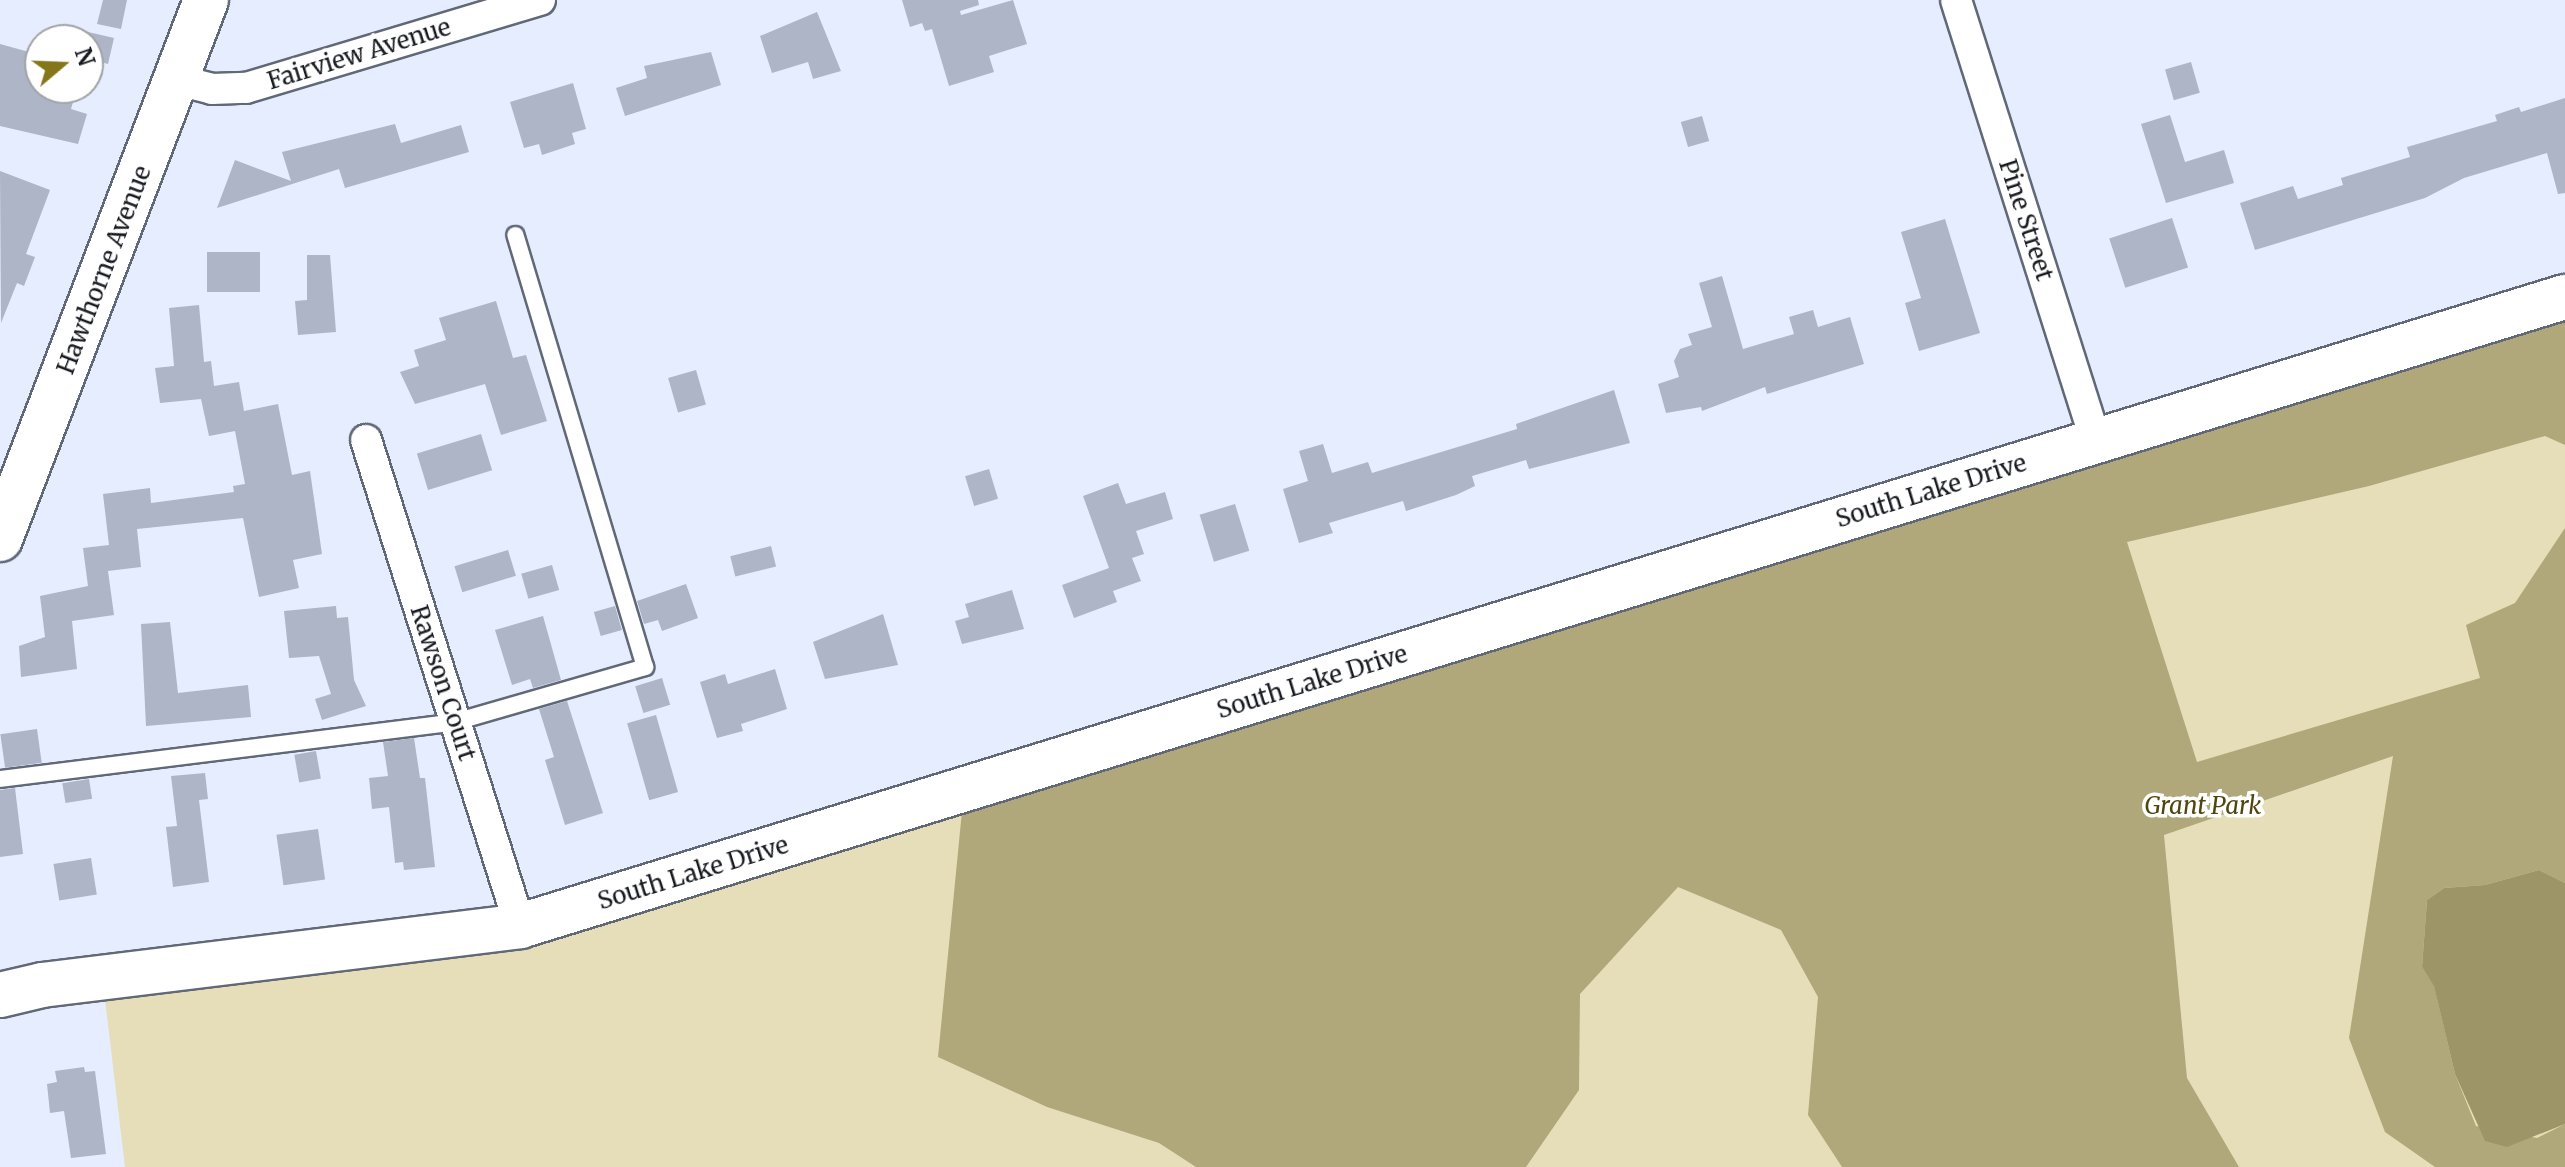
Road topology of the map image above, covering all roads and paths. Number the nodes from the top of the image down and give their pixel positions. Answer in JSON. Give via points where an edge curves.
{"nodes":[{"id":1,"x":206,"y":0,"type":"edge"},
{"id":2,"x":540,"y":0,"type":"edge"},
{"id":3,"x":1956,"y":0,"type":"edge"},
{"id":4,"x":177,"y":80,"type":"junction"},
{"id":5,"x":515,"y":235,"type":"dead end"},
{"id":6,"x":2565,"y":297,"type":"edge"},
{"id":7,"x":366,"y":440,"type":"dead end"},
{"id":8,"x":2096,"y":441,"type":"junction"},
{"id":9,"x":0,"y":539,"type":"edge"},
{"id":10,"x":455,"y":722,"type":"junction"},
{"id":11,"x":0,"y":779,"type":"edge"},
{"id":12,"x":520,"y":926,"type":"junction"},
{"id":13,"x":21,"y":984,"type":"edge"},
{"id":14,"x":0,"y":995,"type":"edge"}],
"edges":[{"from":1,"to":4,"type":"street","name":"Hawthorne Avenue"},
{"from":2,"to":4,"type":"street","name":"Fairview Avenue","via":[[246,88],[212,89]]},
{"from":3,"to":8,"type":"street","name":"Pine Street"},
{"from":4,"to":9,"type":"street","name":"Hawthorne Avenue"},
{"from":5,"to":10,"type":"lane","via":[[645,667]]},
{"from":6,"to":8,"type":"street","name":"South Lake Drive"},
{"from":7,"to":10,"type":"street","name":"Rawson Court"},
{"from":8,"to":12,"type":"street","name":"South Lake Drive"},
{"from":10,"to":11,"type":"lane"},
{"from":10,"to":12,"type":"street","name":"Rawson Court"},
{"from":12,"to":13,"type":"street","name":"South Lake Drive"},
{"from":13,"to":14,"type":"street","name":"South Lake Drive"}]}
